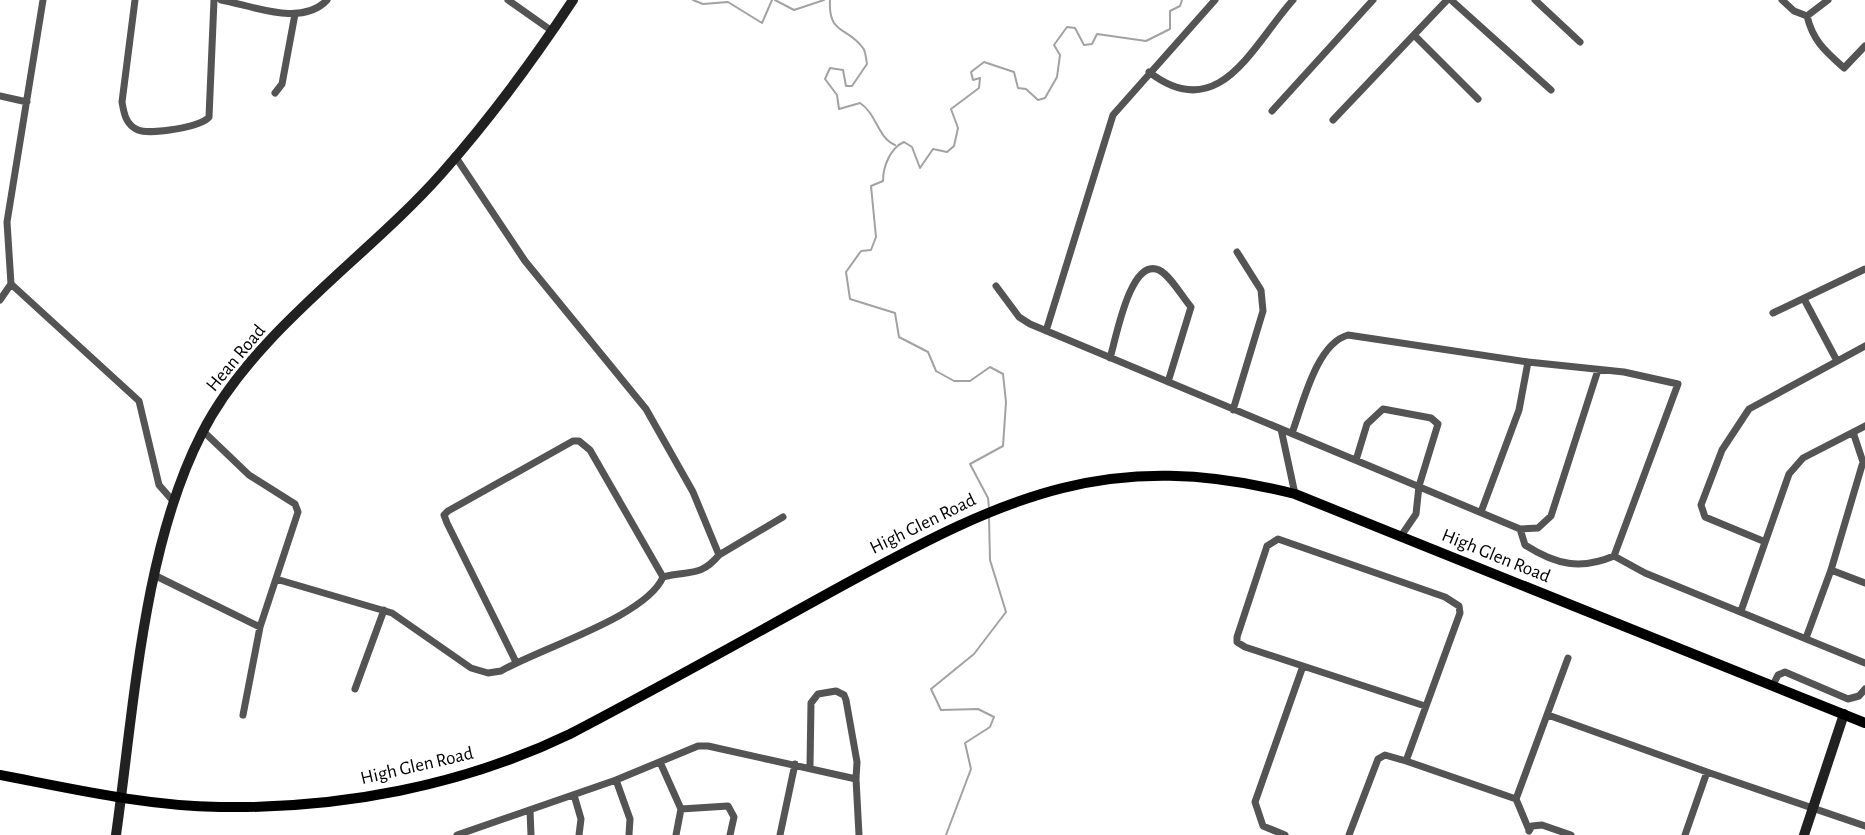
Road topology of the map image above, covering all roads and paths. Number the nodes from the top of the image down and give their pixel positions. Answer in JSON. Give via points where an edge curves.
{"nodes":[{"id":1,"x":43,"y":0,"type":"edge"},
{"id":2,"x":135,"y":0,"type":"edge"},
{"id":3,"x":214,"y":0,"type":"edge"},
{"id":4,"x":221,"y":0,"type":"edge"},
{"id":5,"x":327,"y":0,"type":"edge"},
{"id":6,"x":508,"y":0,"type":"edge"},
{"id":7,"x":573,"y":0,"type":"edge"},
{"id":8,"x":1215,"y":0,"type":"edge"},
{"id":9,"x":1293,"y":0,"type":"edge"},
{"id":10,"x":1374,"y":0,"type":"edge"},
{"id":11,"x":1449,"y":0,"type":"edge"},
{"id":12,"x":1535,"y":0,"type":"edge"},
{"id":13,"x":1782,"y":0,"type":"edge"},
{"id":14,"x":1828,"y":0,"type":"edge"},
{"id":15,"x":295,"y":14,"type":"junction"},
{"id":16,"x":1807,"y":16,"type":"junction"},
{"id":17,"x":552,"y":31,"type":"junction"},
{"id":18,"x":1414,"y":36,"type":"junction"},
{"id":19,"x":1580,"y":42,"type":"dead end"},
{"id":20,"x":1865,"y":46,"type":"edge"},
{"id":21,"x":1149,"y":72,"type":"junction"},
{"id":22,"x":1551,"y":90,"type":"dead end"},
{"id":23,"x":275,"y":93,"type":"dead end"},
{"id":24,"x":0,"y":96,"type":"edge"},
{"id":25,"x":1478,"y":99,"type":"dead end"},
{"id":26,"x":27,"y":102,"type":"junction"},
{"id":27,"x":1272,"y":111,"type":"dead end"},
{"id":28,"x":1333,"y":120,"type":"dead end"},
{"id":29,"x":454,"y":156,"type":"junction"},
{"id":30,"x":1237,"y":252,"type":"dead end"},
{"id":31,"x":1865,"y":269,"type":"edge"},
{"id":32,"x":11,"y":284,"type":"junction"},
{"id":33,"x":996,"y":286,"type":"dead end"},
{"id":34,"x":1804,"y":299,"type":"junction"},
{"id":35,"x":0,"y":300,"type":"edge"},
{"id":36,"x":1773,"y":313,"type":"dead end"},
{"id":37,"x":1046,"y":331,"type":"junction"},
{"id":38,"x":1865,"y":346,"type":"edge"},
{"id":39,"x":1110,"y":358,"type":"junction"},
{"id":40,"x":1836,"y":359,"type":"junction"},
{"id":41,"x":1528,"y":362,"type":"junction"},
{"id":42,"x":1598,"y":370,"type":"junction"},
{"id":43,"x":1168,"y":382,"type":"junction"},
{"id":44,"x":1233,"y":410,"type":"junction"},
{"id":45,"x":1865,"y":426,"type":"edge"},
{"id":46,"x":1281,"y":429,"type":"junction"},
{"id":47,"x":202,"y":431,"type":"junction"},
{"id":48,"x":1853,"y":432,"type":"junction"},
{"id":49,"x":1292,"y":433,"type":"junction"},
{"id":50,"x":1356,"y":460,"type":"junction"},
{"id":51,"x":1419,"y":486,"type":"junction"},
{"id":52,"x":1295,"y":494,"type":"junction"},
{"id":53,"x":173,"y":501,"type":"junction"},
{"id":54,"x":1481,"y":512,"type":"junction"},
{"id":55,"x":783,"y":517,"type":"dead end"},
{"id":56,"x":1520,"y":528,"type":"junction"},
{"id":57,"x":1401,"y":536,"type":"junction"},
{"id":58,"x":1763,"y":541,"type":"junction"},
{"id":59,"x":719,"y":555,"type":"junction"},
{"id":60,"x":1614,"y":556,"type":"junction"},
{"id":61,"x":1831,"y":570,"type":"junction"},
{"id":62,"x":155,"y":575,"type":"junction"},
{"id":63,"x":663,"y":577,"type":"junction"},
{"id":64,"x":276,"y":579,"type":"junction"},
{"id":65,"x":1865,"y":583,"type":"edge"},
{"id":66,"x":384,"y":610,"type":"junction"},
{"id":67,"x":1741,"y":611,"type":"junction"},
{"id":68,"x":260,"y":626,"type":"junction"},
{"id":69,"x":1806,"y":638,"type":"junction"},
{"id":70,"x":1568,"y":657,"type":"dead end"},
{"id":71,"x":516,"y":662,"type":"junction"},
{"id":72,"x":1865,"y":663,"type":"edge"},
{"id":73,"x":1303,"y":666,"type":"junction"},
{"id":74,"x":1773,"y":685,"type":"junction"},
{"id":75,"x":355,"y":689,"type":"dead end"},
{"id":76,"x":1865,"y":689,"type":"edge"},
{"id":77,"x":1425,"y":706,"type":"junction"},
{"id":78,"x":1844,"y":714,"type":"junction"},
{"id":79,"x":243,"y":715,"type":"dead end"},
{"id":80,"x":1548,"y":715,"type":"junction"},
{"id":81,"x":1865,"y":723,"type":"edge"},
{"id":82,"x":1406,"y":761,"type":"junction"},
{"id":83,"x":660,"y":762,"type":"junction"},
{"id":84,"x":795,"y":764,"type":"junction"},
{"id":85,"x":810,"y":767,"type":"junction"},
{"id":86,"x":1707,"y":772,"type":"junction"},
{"id":87,"x":0,"y":775,"type":"edge"},
{"id":88,"x":856,"y":779,"type":"junction"},
{"id":89,"x":616,"y":780,"type":"junction"},
{"id":90,"x":574,"y":795,"type":"junction"},
{"id":91,"x":121,"y":798,"type":"junction"},
{"id":92,"x":1516,"y":799,"type":"junction"},
{"id":93,"x":1813,"y":808,"type":"junction"},
{"id":94,"x":681,"y":809,"type":"junction"},
{"id":95,"x":530,"y":810,"type":"junction"},
{"id":96,"x":1865,"y":825,"type":"edge"},
{"id":97,"x":478,"y":831,"type":"edge"},
{"id":98,"x":1528,"y":833,"type":"edge"},
{"id":99,"x":116,"y":835,"type":"edge"},
{"id":100,"x":457,"y":835,"type":"edge"},
{"id":101,"x":531,"y":835,"type":"edge"},
{"id":102,"x":579,"y":835,"type":"edge"},
{"id":103,"x":629,"y":835,"type":"edge"},
{"id":104,"x":676,"y":835,"type":"edge"},
{"id":105,"x":730,"y":835,"type":"edge"},
{"id":106,"x":779,"y":835,"type":"edge"},
{"id":107,"x":859,"y":835,"type":"edge"},
{"id":108,"x":1285,"y":835,"type":"edge"},
{"id":109,"x":1349,"y":835,"type":"edge"},
{"id":110,"x":1571,"y":835,"type":"edge"},
{"id":111,"x":1685,"y":835,"type":"edge"},
{"id":112,"x":1804,"y":835,"type":"edge"}],
"edges":[{"from":1,"to":26,"type":"street"},
{"from":2,"to":3,"type":"street","via":[[122,102],[124,117],[145,132],[199,125],[209,117]]},
{"from":4,"to":15,"type":"street"},
{"from":5,"to":15,"type":"street","via":[[308,14]]},
{"from":6,"to":17,"type":"street"},
{"from":7,"to":17,"type":"street","name":"Hean Road"},
{"from":8,"to":21,"type":"street"},
{"from":9,"to":21,"type":"street","via":[[1260,42],[1214,88],[1201,92],[1168,87]]},
{"from":10,"to":27,"type":"street"},
{"from":11,"to":18,"type":"street"},
{"from":11,"to":22,"type":"street"},
{"from":12,"to":19,"type":"street"},
{"from":13,"to":16,"type":"street"},
{"from":14,"to":16,"type":"street"},
{"from":15,"to":23,"type":"street","via":[[282,84]]},
{"from":16,"to":20,"type":"street","via":[[1812,37],[1844,68]]},
{"from":17,"to":29,"type":"street","name":"Hean Road"},
{"from":18,"to":25,"type":"street"},
{"from":18,"to":28,"type":"street"},
{"from":21,"to":37,"type":"street","via":[[1126,96],[1107,128]]},
{"from":24,"to":26,"type":"street"},
{"from":26,"to":32,"type":"street","via":[[7,222]]},
{"from":29,"to":47,"type":"street","name":"Hean Road","via":[[249,364]]},
{"from":29,"to":59,"type":"street","via":[[525,261],[646,409],[693,492]]},
{"from":30,"to":44,"type":"street","via":[[1261,289],[1263,312]]},
{"from":31,"to":34,"type":"street"},
{"from":32,"to":35,"type":"street"},
{"from":32,"to":53,"type":"street","via":[[139,401],[159,485]]},
{"from":33,"to":37,"type":"street","via":[[1019,317]]},
{"from":34,"to":36,"type":"street"},
{"from":34,"to":40,"type":"street"},
{"from":37,"to":39,"type":"street"},
{"from":38,"to":40,"type":"street"},
{"from":39,"to":43,"type":"street"},
{"from":39,"to":43,"type":"street","via":[[1131,287],[1144,271],[1156,268],[1191,307]]},
{"from":40,"to":58,"type":"street","via":[[1749,409],[1715,464],[1701,505],[1705,517]]},
{"from":41,"to":42,"type":"street"},
{"from":41,"to":49,"type":"street","via":[[1348,335],[1337,338],[1324,350]]},
{"from":41,"to":54,"type":"street","via":[[1518,410]]},
{"from":42,"to":56,"type":"street","via":[[1551,516],[1538,527]]},
{"from":42,"to":60,"type":"street","via":[[1678,384]]},
{"from":43,"to":44,"type":"street"},
{"from":44,"to":46,"type":"street"},
{"from":45,"to":48,"type":"street"},
{"from":46,"to":49,"type":"street"},
{"from":46,"to":52,"type":"street"},
{"from":47,"to":53,"type":"street","name":"Hean Road"},
{"from":47,"to":64,"type":"street","via":[[249,475],[295,504],[298,512]]},
{"from":48,"to":58,"type":"street","via":[[1796,464]]},
{"from":48,"to":61,"type":"street","via":[[1863,462]]},
{"from":49,"to":50,"type":"street"},
{"from":50,"to":51,"type":"street"},
{"from":50,"to":51,"type":"street","via":[[1375,413],[1383,410],[1431,418],[1438,429]]},
{"from":51,"to":54,"type":"street"},
{"from":51,"to":57,"type":"street","via":[[1416,514]]},
{"from":52,"to":57,"type":"main road","name":"High Glen Road"},
{"from":52,"to":91,"type":"main road","name":"High Glen Road","via":[[1182,475],[1132,476],[1064,487],[986,512],[545,746],[480,769],[391,792],[312,803],[219,807]]},
{"from":53,"to":62,"type":"street","name":"Hean Road"},
{"from":54,"to":56,"type":"street"},
{"from":55,"to":59,"type":"street"},
{"from":56,"to":60,"type":"street","via":[[1525,545],[1560,561],[1592,566]]},
{"from":57,"to":74,"type":"main road","name":"High Glen Road"},
{"from":58,"to":67,"type":"street"},
{"from":59,"to":63,"type":"street","via":[[690,575]]},
{"from":60,"to":67,"type":"street"},
{"from":61,"to":65,"type":"street"},
{"from":61,"to":69,"type":"street"},
{"from":62,"to":68,"type":"street"},
{"from":62,"to":91,"type":"street","name":"Hean Road"},
{"from":63,"to":71,"type":"street","via":[[651,596]]},
{"from":63,"to":71,"type":"street","via":[[590,450],[579,441],[448,510],[444,515],[447,523]]},
{"from":64,"to":66,"type":"street"},
{"from":64,"to":68,"type":"street"},
{"from":66,"to":71,"type":"street","via":[[479,672],[501,671]]},
{"from":66,"to":75,"type":"street"},
{"from":67,"to":69,"type":"street"},
{"from":68,"to":79,"type":"street"},
{"from":69,"to":72,"type":"street"},
{"from":70,"to":80,"type":"street"},
{"from":73,"to":77,"type":"street"},
{"from":73,"to":77,"type":"street","via":[[1237,642],[1267,546],[1278,539],[1458,604],[1460,613]]},
{"from":73,"to":108,"type":"street","via":[[1255,802],[1263,826]]},
{"from":74,"to":76,"type":"street","via":[[1778,675],[1785,673],[1848,699]]},
{"from":74,"to":78,"type":"main road","name":"High Glen Road"},
{"from":77,"to":82,"type":"street"},
{"from":78,"to":81,"type":"main road","name":"High Glen Road"},
{"from":78,"to":93,"type":"street"},
{"from":80,"to":86,"type":"street"},
{"from":80,"to":92,"type":"street"},
{"from":82,"to":92,"type":"street"},
{"from":82,"to":109,"type":"street","via":[[1385,755],[1378,759]]},
{"from":83,"to":84,"type":"street","via":[[708,746]]},
{"from":83,"to":89,"type":"street"},
{"from":83,"to":94,"type":"street"},
{"from":84,"to":85,"type":"street"},
{"from":84,"to":106,"type":"street"},
{"from":85,"to":88,"type":"street"},
{"from":85,"to":88,"type":"street","via":[[811,704],[818,694],[836,691],[846,700]]},
{"from":86,"to":93,"type":"street"},
{"from":86,"to":111,"type":"street"},
{"from":87,"to":91,"type":"main road","name":"High Glen Road"},
{"from":88,"to":107,"type":"street"},
{"from":89,"to":90,"type":"street"},
{"from":89,"to":103,"type":"street","via":[[630,819]]},
{"from":90,"to":95,"type":"street"},
{"from":90,"to":102,"type":"street","via":[[582,818]]},
{"from":91,"to":99,"type":"street","name":"Hean Road"},
{"from":92,"to":98,"type":"street"},
{"from":93,"to":96,"type":"street"},
{"from":93,"to":112,"type":"street"},
{"from":94,"to":104,"type":"street"},
{"from":94,"to":105,"type":"street","via":[[728,806],[734,817]]},
{"from":95,"to":97,"type":"street"},
{"from":95,"to":101,"type":"street"},
{"from":97,"to":100,"type":"street"},
{"from":98,"to":110,"type":"street","via":[[1532,826],[1542,825]]}]}
